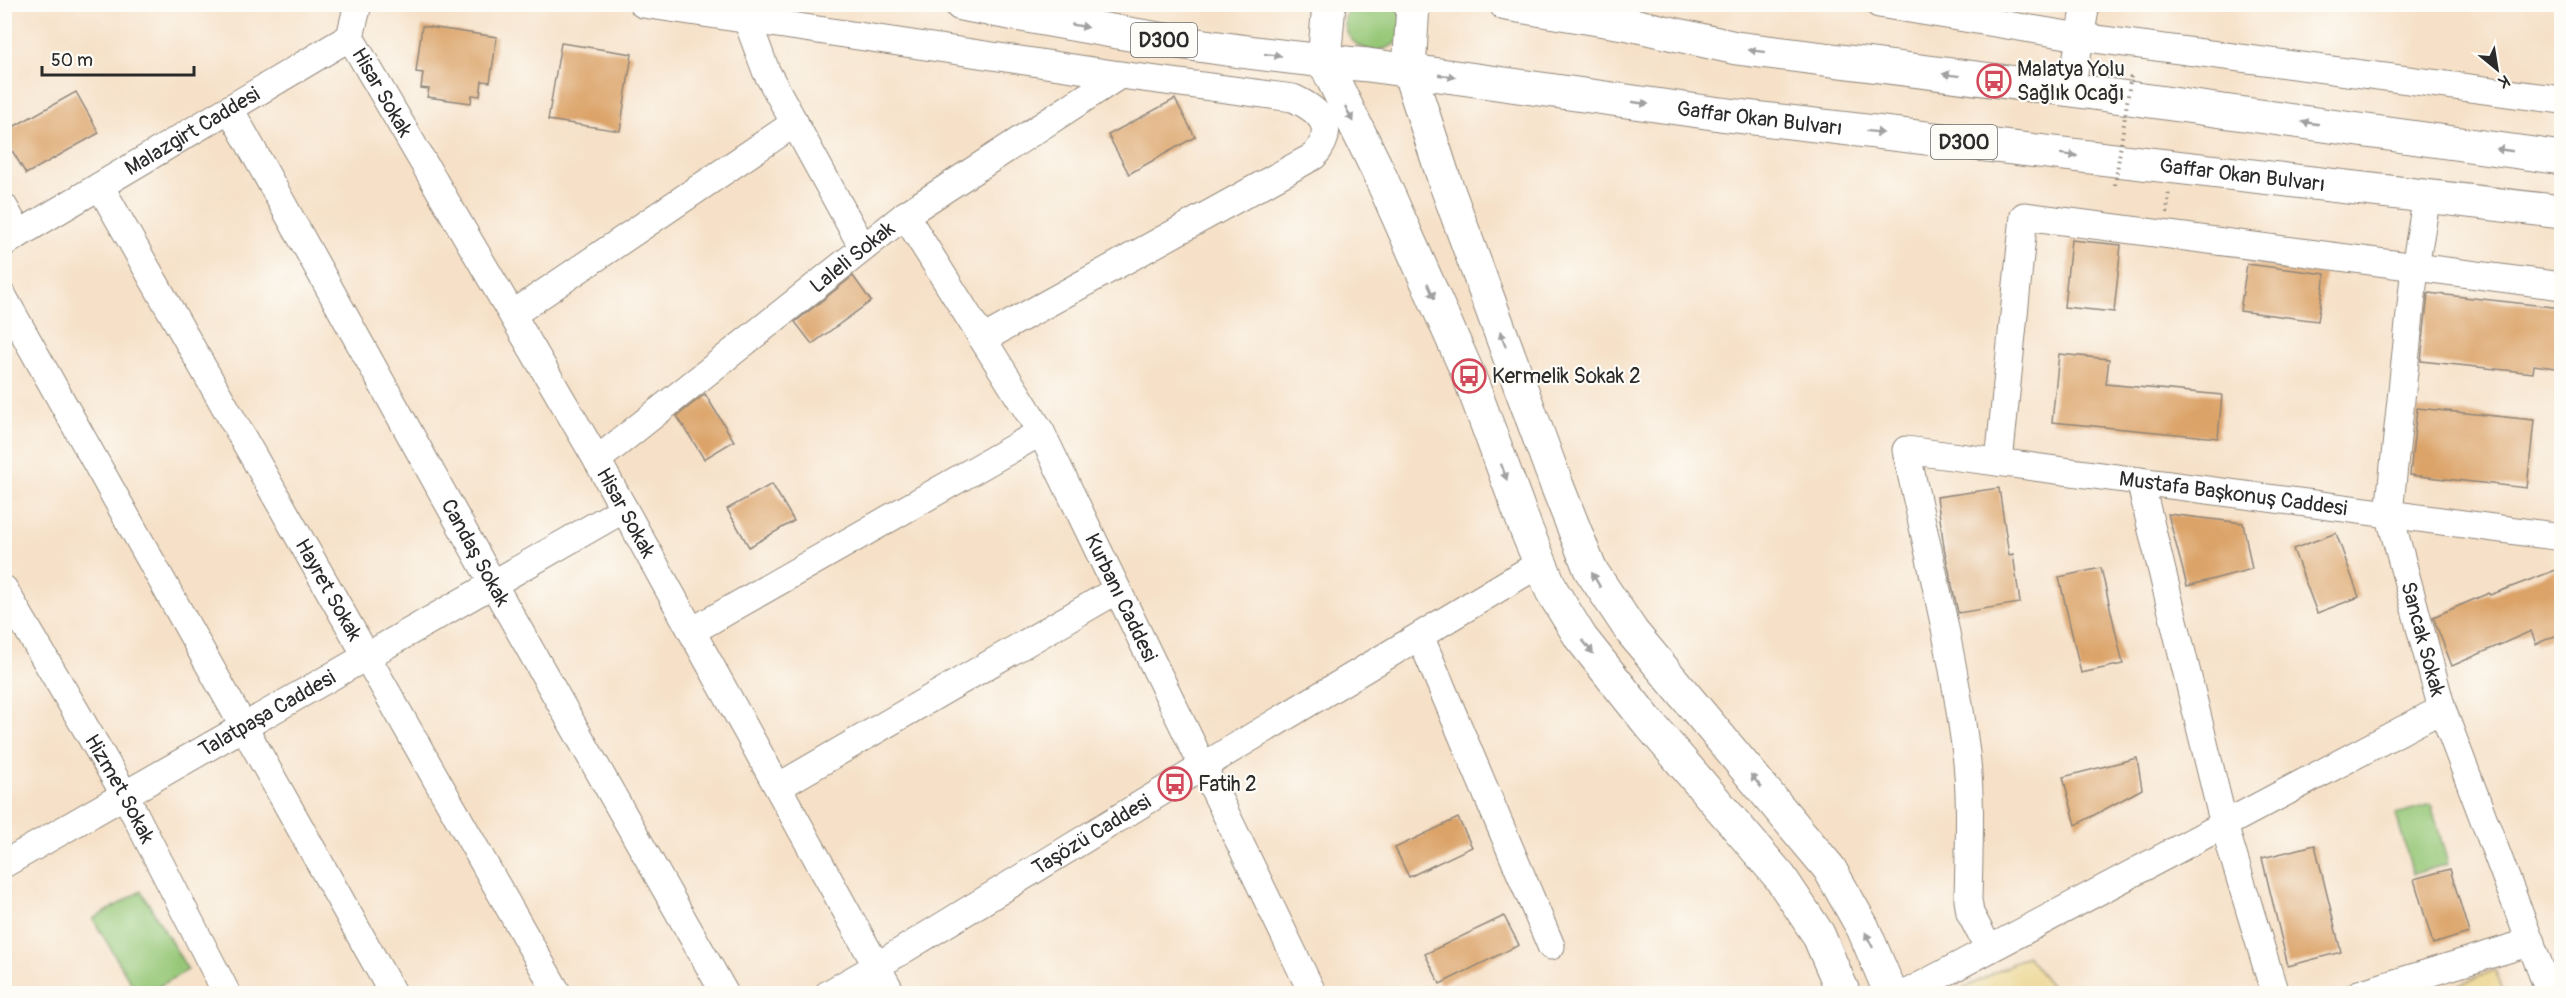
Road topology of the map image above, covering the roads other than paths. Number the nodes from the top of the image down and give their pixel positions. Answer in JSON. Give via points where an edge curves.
{"nodes":[{"id":1,"x":358,"y":4,"type":"edge"},
{"id":2,"x":643,"y":4,"type":"edge"},
{"id":3,"x":961,"y":4,"type":"edge"},
{"id":4,"x":1329,"y":4,"type":"edge"},
{"id":5,"x":1413,"y":4,"type":"edge"},
{"id":6,"x":1506,"y":4,"type":"edge"},
{"id":7,"x":1879,"y":4,"type":"edge"},
{"id":8,"x":2086,"y":4,"type":"edge"},
{"id":9,"x":747,"y":20,"type":"junction"},
{"id":10,"x":350,"y":37,"type":"junction"},
{"id":11,"x":2080,"y":37,"type":"junction"},
{"id":12,"x":1324,"y":61,"type":"junction"},
{"id":13,"x":1409,"y":71,"type":"junction"},
{"id":14,"x":1120,"y":75,"type":"junction"},
{"id":15,"x":2071,"y":90,"type":"junction"},
{"id":16,"x":2562,"y":99,"type":"edge"},
{"id":17,"x":230,"y":109,"type":"junction"},
{"id":18,"x":795,"y":123,"type":"junction"},
{"id":19,"x":2562,"y":158,"type":"edge"},
{"id":20,"x":100,"y":186,"type":"junction"},
{"id":21,"x":2427,"y":196,"type":"junction"},
{"id":22,"x":4,"y":207,"type":"edge"},
{"id":23,"x":2562,"y":212,"type":"edge"},
{"id":24,"x":906,"y":214,"type":"junction"},
{"id":25,"x":12,"y":239,"type":"edge"},
{"id":26,"x":863,"y":248,"type":"junction"},
{"id":27,"x":2415,"y":267,"type":"junction"},
{"id":28,"x":2562,"y":286,"type":"edge"},
{"id":29,"x":4,"y":298,"type":"edge"},
{"id":30,"x":513,"y":314,"type":"junction"},
{"id":31,"x":983,"y":339,"type":"junction"},
{"id":32,"x":1041,"y":432,"type":"junction"},
{"id":33,"x":597,"y":459,"type":"junction"},
{"id":34,"x":1999,"y":462,"type":"junction"},
{"id":35,"x":2140,"y":480,"type":"junction"},
{"id":36,"x":624,"y":509,"type":"junction"},
{"id":37,"x":2389,"y":513,"type":"junction"},
{"id":38,"x":2562,"y":537,"type":"edge"},
{"id":39,"x":1539,"y":564,"type":"junction"},
{"id":40,"x":493,"y":584,"type":"junction"},
{"id":41,"x":4,"y":589,"type":"edge"},
{"id":42,"x":1117,"y":590,"type":"junction"},
{"id":43,"x":692,"y":631,"type":"junction"},
{"id":44,"x":1420,"y":636,"type":"junction"},
{"id":45,"x":366,"y":657,"type":"junction"},
{"id":46,"x":2442,"y":710,"type":"junction"},
{"id":47,"x":245,"y":726,"type":"junction"},
{"id":48,"x":1202,"y":767,"type":"junction"},
{"id":49,"x":778,"y":787,"type":"junction"},
{"id":50,"x":125,"y":795,"type":"junction"},
{"id":51,"x":2224,"y":825,"type":"junction"},
{"id":52,"x":4,"y":864,"type":"edge"},
{"id":53,"x":2531,"y":942,"type":"junction"},
{"id":54,"x":1551,"y":946,"type":"dead end"},
{"id":55,"x":1989,"y":949,"type":"junction"},
{"id":56,"x":877,"y":966,"type":"junction"},
{"id":57,"x":227,"y":993,"type":"edge"},
{"id":58,"x":393,"y":993,"type":"edge"},
{"id":59,"x":558,"y":993,"type":"edge"},
{"id":60,"x":725,"y":993,"type":"edge"},
{"id":61,"x":828,"y":993,"type":"edge"},
{"id":62,"x":892,"y":993,"type":"edge"},
{"id":63,"x":1313,"y":993,"type":"edge"},
{"id":64,"x":1844,"y":993,"type":"edge"},
{"id":65,"x":1892,"y":993,"type":"edge"},
{"id":66,"x":1905,"y":993,"type":"edge"},
{"id":67,"x":2275,"y":993,"type":"edge"},
{"id":68,"x":2359,"y":993,"type":"edge"},
{"id":69,"x":2550,"y":993,"type":"edge"}],
"edges":[{"from":1,"to":10,"type":"street"},
{"from":2,"to":9,"type":"street"},
{"from":3,"to":12,"type":"highway","name":"Gaffar Okan Bulvarı","number":"D300","one_way":true,"via":[[1140,37]]},
{"from":4,"to":12,"type":"highway"},
{"from":5,"to":13,"type":"highway"},
{"from":15,"to":6,"type":"highway","one_way":true,"via":[[1736,48],[1629,24]]},
{"from":7,"to":11,"type":"street"},
{"from":8,"to":11,"type":"street"},
{"from":9,"to":14,"type":"street"},
{"from":9,"to":18,"type":"street","via":[[766,71]]},
{"from":10,"to":17,"type":"street","name":"Malazgirt Caddesi"},
{"from":10,"to":30,"type":"street","name":"Hisar Sokak"},
{"from":11,"to":15,"type":"street"},
{"from":11,"to":16,"type":"street"},
{"from":12,"to":13,"type":"highway","name":"Gaffar Okan Bulvarı","number":"D300"},
{"from":12,"to":39,"type":"highway","one_way":true,"via":[[1469,376]]},
{"from":13,"to":21,"type":"highway","name":"Gaffar Okan Bulvarı","number":"D300","one_way":true,"via":[[1731,115]]},
{"from":65,"to":13,"type":"highway","one_way":true,"via":[[1863,928],[1829,868],[1632,632],[1590,569],[1446,182]]},
{"from":14,"to":24,"type":"street","name":"Laleli Sokak"},
{"from":14,"to":31,"type":"street","via":[[1293,98],[1323,120],[1327,131],[1323,146],[1304,162]]},
{"from":19,"to":15,"type":"highway","one_way":true},
{"from":17,"to":20,"type":"street","name":"Malazgirt Caddesi"},
{"from":17,"to":40,"type":"street","name":"Candaş Sokak"},
{"from":18,"to":26,"type":"street"},
{"from":18,"to":30,"type":"street"},
{"from":20,"to":25,"type":"street","name":"Malazgirt Caddesi"},
{"from":20,"to":45,"type":"street","name":"Hayret Sokak"},
{"from":21,"to":23,"type":"highway","name":"Gaffar Okan Bulvarı","number":"D300"},
{"from":21,"to":27,"type":"street","name":"Sancak Sokak"},
{"from":22,"to":25,"type":"street"},
{"from":24,"to":26,"type":"street","name":"Laleli Sokak"},
{"from":24,"to":31,"type":"street","name":"Kurbanı Caddesi"},
{"from":26,"to":33,"type":"street","name":"Laleli Sokak"},
{"from":27,"to":28,"type":"street"},
{"from":27,"to":34,"type":"street","via":[[2024,216]]},
{"from":27,"to":37,"type":"street","name":"Sancak Sokak"},
{"from":29,"to":47,"type":"street"},
{"from":30,"to":33,"type":"street","name":"Hisar Sokak"},
{"from":31,"to":32,"type":"street","name":"Kurbanı Caddesi"},
{"from":32,"to":42,"type":"street","name":"Kurbanı Caddesi"},
{"from":32,"to":43,"type":"street"},
{"from":33,"to":36,"type":"street","name":"Hisar Sokak"},
{"from":34,"to":35,"type":"street","name":"Mustafa Başkonuş Caddesi"},
{"from":34,"to":55,"type":"street","name":"Mustafa Başkonuş Caddesi","via":[[1906,450],[1965,747],[1970,913]]},
{"from":35,"to":37,"type":"street","name":"Mustafa Başkonuş Caddesi"},
{"from":35,"to":51,"type":"street"},
{"from":36,"to":40,"type":"street","name":"Talatpaşa Caddesi"},
{"from":36,"to":43,"type":"street","name":"Hisar Sokak"},
{"from":37,"to":38,"type":"street","name":"Mustafa Başkonuş Caddesi"},
{"from":37,"to":46,"type":"street","name":"Sancak Sokak"},
{"from":39,"to":44,"type":"street","name":"Taşözü Caddesi"},
{"from":39,"to":64,"type":"highway","one_way":true,"via":[[1581,638],[1794,896],[1818,934]]},
{"from":40,"to":45,"type":"street","name":"Talatpaşa Caddesi"},
{"from":40,"to":60,"type":"street","name":"Candaş Sokak"},
{"from":41,"to":50,"type":"street","name":"Hizmet Sokak"},
{"from":42,"to":48,"type":"street","name":"Kurbanı Caddesi"},
{"from":42,"to":49,"type":"street"},
{"from":43,"to":49,"type":"street","name":"Hisar Sokak"},
{"from":44,"to":48,"type":"street","name":"Taşözü Caddesi"},
{"from":44,"to":54,"type":"street"},
{"from":45,"to":47,"type":"street","name":"Talatpaşa Caddesi"},
{"from":45,"to":59,"type":"street","name":"Hayret Sokak"},
{"from":46,"to":51,"type":"street"},
{"from":46,"to":53,"type":"street","name":"Sancak Sokak"},
{"from":47,"to":50,"type":"street","name":"Talatpaşa Caddesi"},
{"from":47,"to":58,"type":"street"},
{"from":48,"to":56,"type":"street","name":"Taşözü Caddesi"},
{"from":48,"to":63,"type":"street","name":"Kurbanı Caddesi"},
{"from":49,"to":56,"type":"street","name":"Hisar Sokak"},
{"from":50,"to":52,"type":"street","name":"Talatpaşa Caddesi"},
{"from":50,"to":57,"type":"street","name":"Hizmet Sokak"},
{"from":51,"to":55,"type":"street"},
{"from":51,"to":67,"type":"street"},
{"from":53,"to":68,"type":"street"},
{"from":53,"to":69,"type":"street","name":"Sancak Sokak"},
{"from":55,"to":66,"type":"street"},
{"from":56,"to":61,"type":"street","name":"Taşözü Caddesi"},
{"from":56,"to":62,"type":"street","name":"Hisar Sokak"}]}
